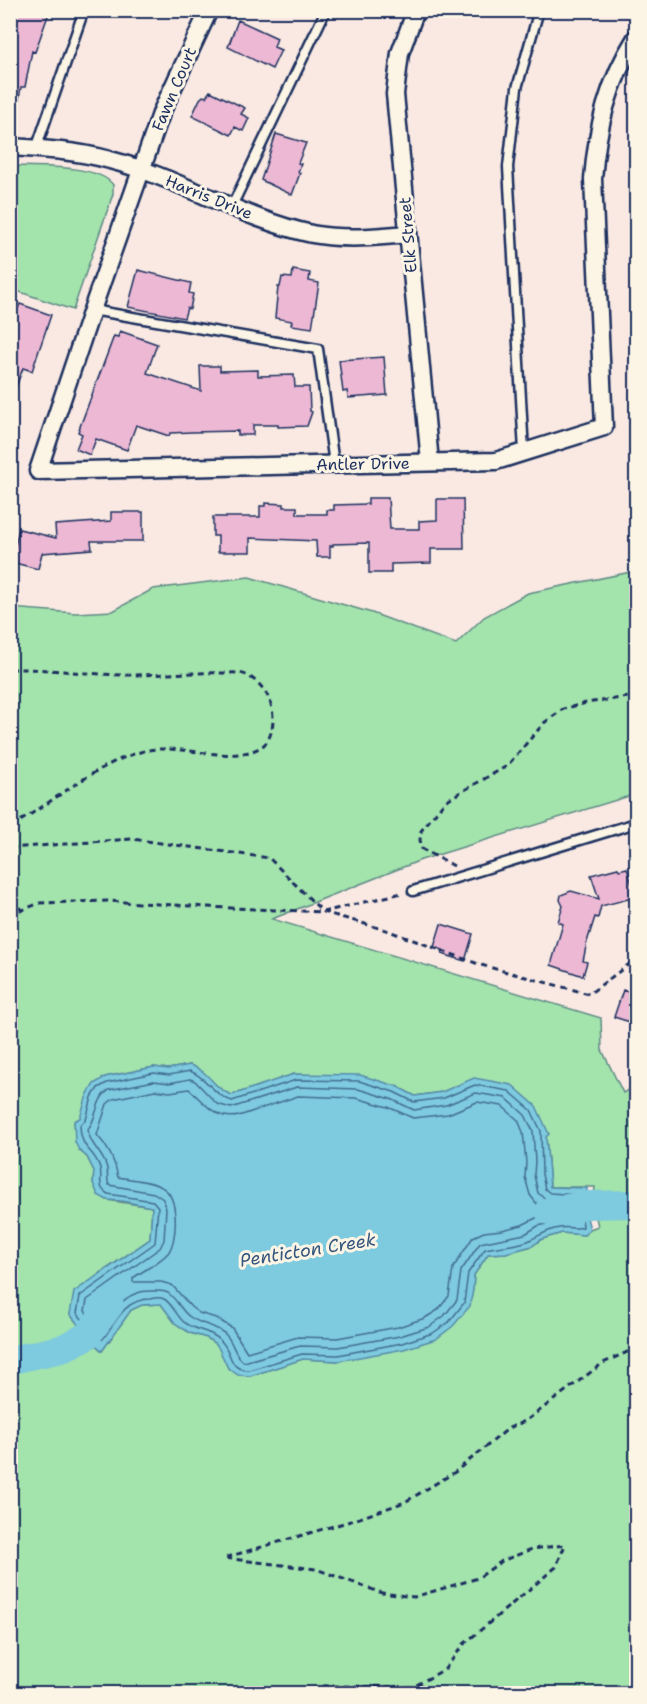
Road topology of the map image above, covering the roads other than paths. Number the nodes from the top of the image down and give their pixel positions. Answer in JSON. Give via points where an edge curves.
{"nodes":[{"id":1,"x":84,"y":10,"type":"edge"},
{"id":2,"x":209,"y":10,"type":"edge"},
{"id":3,"x":326,"y":10,"type":"edge"},
{"id":4,"x":416,"y":10,"type":"edge"},
{"id":5,"x":539,"y":10,"type":"edge"},
{"id":6,"x":636,"y":38,"type":"edge"},
{"id":7,"x":10,"y":147,"type":"edge"},
{"id":8,"x":36,"y":149,"type":"junction"},
{"id":9,"x":142,"y":170,"type":"junction"},
{"id":10,"x":232,"y":206,"type":"junction"},
{"id":11,"x":408,"y":234,"type":"junction"},
{"id":12,"x":92,"y":309,"type":"junction"},
{"id":13,"x":524,"y":452,"type":"junction"},
{"id":14,"x":430,"y":462,"type":"junction"},
{"id":15,"x":334,"y":464,"type":"junction"},
{"id":16,"x":636,"y":823,"type":"edge"},
{"id":17,"x":413,"y":891,"type":"road end"}],
"edges":[{"from":1,"to":8,"type":"lane"},
{"from":2,"to":9,"type":"street","name":"Fawn Court","via":[[162,111]]},
{"from":3,"to":10,"type":"lane"},
{"from":4,"to":11,"type":"street","name":"Elk Street","via":[[400,53],[395,94]]},
{"from":5,"to":13,"type":"lane","via":[[517,88],[508,167]]},
{"from":6,"to":13,"type":"street","name":"Antler Drive","via":[[612,83],[595,146],[593,179],[604,426]]},
{"from":7,"to":8,"type":"street","name":"Harris Drive"},
{"from":8,"to":9,"type":"street","name":"Harris Drive","via":[[83,153]]},
{"from":9,"to":10,"type":"street","name":"Harris Drive"},
{"from":9,"to":12,"type":"street","name":"Antler Drive"},
{"from":10,"to":11,"type":"street","name":"Harris Drive","via":[[281,226],[314,234],[347,238]]},
{"from":11,"to":14,"type":"street","name":"Elk Street"},
{"from":12,"to":15,"type":"lane","via":[[318,349]]},
{"from":12,"to":15,"type":"street","name":"Antler Drive","via":[[38,471]]},
{"from":13,"to":14,"type":"street","name":"Antler Drive","via":[[496,461]]},
{"from":14,"to":15,"type":"street","name":"Antler Drive"},
{"from":16,"to":17,"type":"lane"}]}
